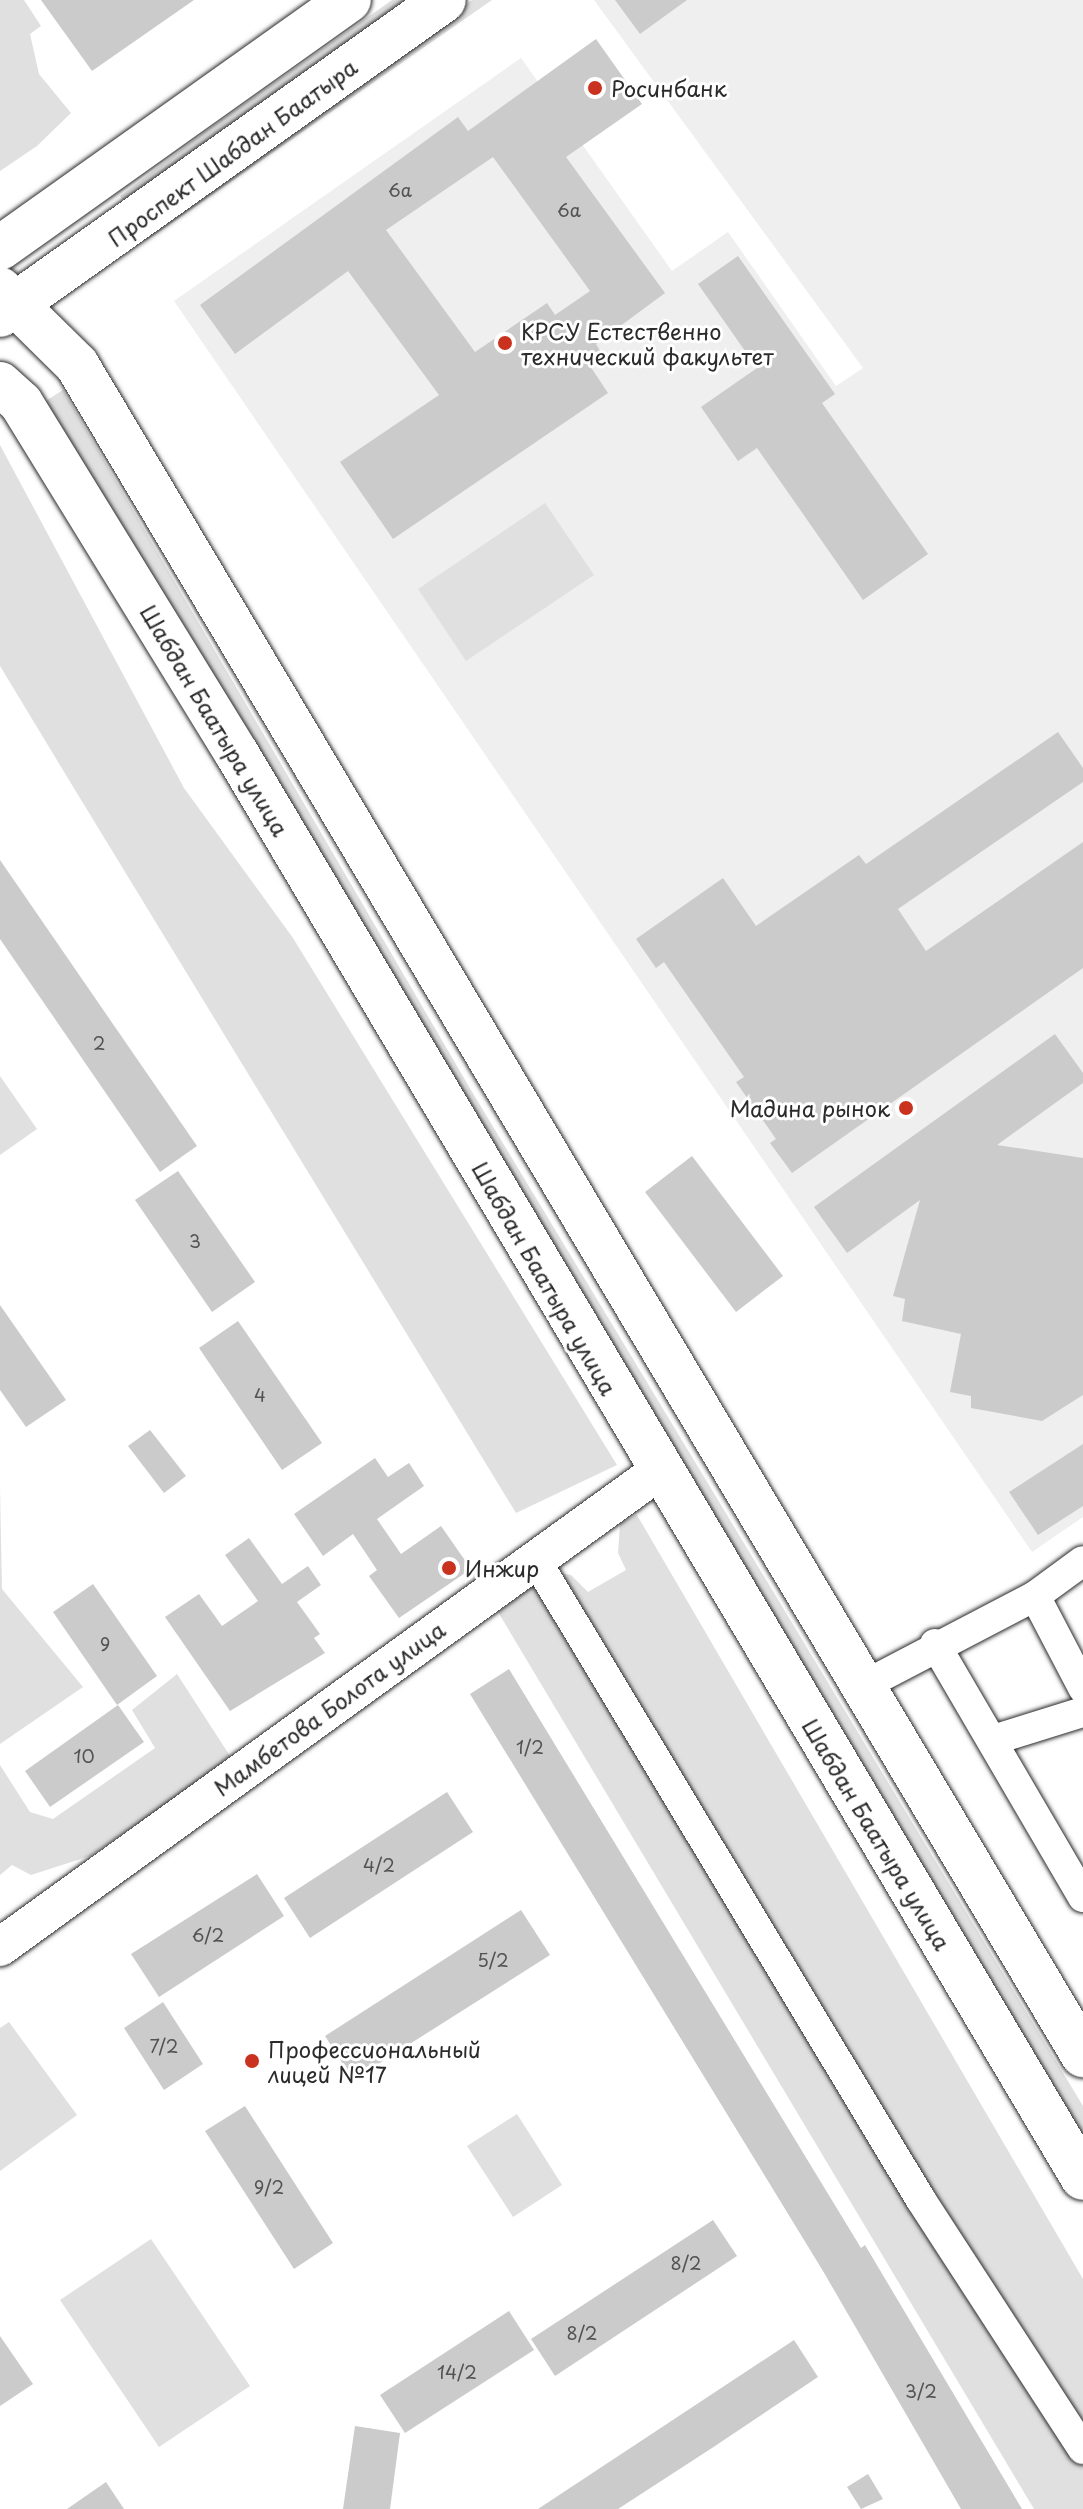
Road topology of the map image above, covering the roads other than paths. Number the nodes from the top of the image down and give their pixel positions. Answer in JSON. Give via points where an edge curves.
{"nodes":[{"id":1,"x":349,"y":0,"type":"edge"},
{"id":2,"x":444,"y":0,"type":"edge"},
{"id":3,"x":0,"y":248,"type":"edge"},
{"id":4,"x":6,"y":303,"type":"edge"},
{"id":5,"x":0,"y":384,"type":"edge"},
{"id":6,"x":659,"y":1471,"type":"junction"},
{"id":7,"x":534,"y":1557,"type":"junction"},
{"id":8,"x":1083,"y":1561,"type":"edge"},
{"id":9,"x":1035,"y":1596,"type":"junction"},
{"id":10,"x":935,"y":1644,"type":"junction"},
{"id":11,"x":861,"y":1687,"type":"junction"},
{"id":12,"x":1083,"y":1688,"type":"edge"},
{"id":13,"x":1083,"y":1712,"type":"edge"},
{"id":14,"x":993,"y":1740,"type":"junction"},
{"id":15,"x":1083,"y":1897,"type":"edge"},
{"id":16,"x":0,"y":1947,"type":"edge"},
{"id":17,"x":1083,"y":2055,"type":"edge"},
{"id":18,"x":1083,"y":2178,"type":"edge"},
{"id":19,"x":1083,"y":2449,"type":"edge"}],
"edges":[{"from":1,"to":3,"type":"main road"},
{"from":2,"to":4,"type":"main road","name":"Проспект Шабдан Баатыра"},
{"from":4,"to":11,"type":"main road","via":[[77,365]]},
{"from":5,"to":6,"type":"main road","name":"Шабдан Баатыра улица","via":[[21,403],[237,754]]},
{"from":6,"to":7,"type":"street","name":"Мамбетова Болота улица"},
{"from":6,"to":18,"type":"main road","name":"Шабдан Баатыра улица"},
{"from":7,"to":16,"type":"street","name":"Мамбетова Болота улица"},
{"from":7,"to":19,"type":"street","via":[[921,2200]]},
{"from":8,"to":9,"type":"street"},
{"from":9,"to":10,"type":"street"},
{"from":9,"to":12,"type":"street"},
{"from":10,"to":11,"type":"street"},
{"from":10,"to":14,"type":"street"},
{"from":11,"to":17,"type":"main road"},
{"from":13,"to":14,"type":"street"},
{"from":14,"to":15,"type":"street"}]}
